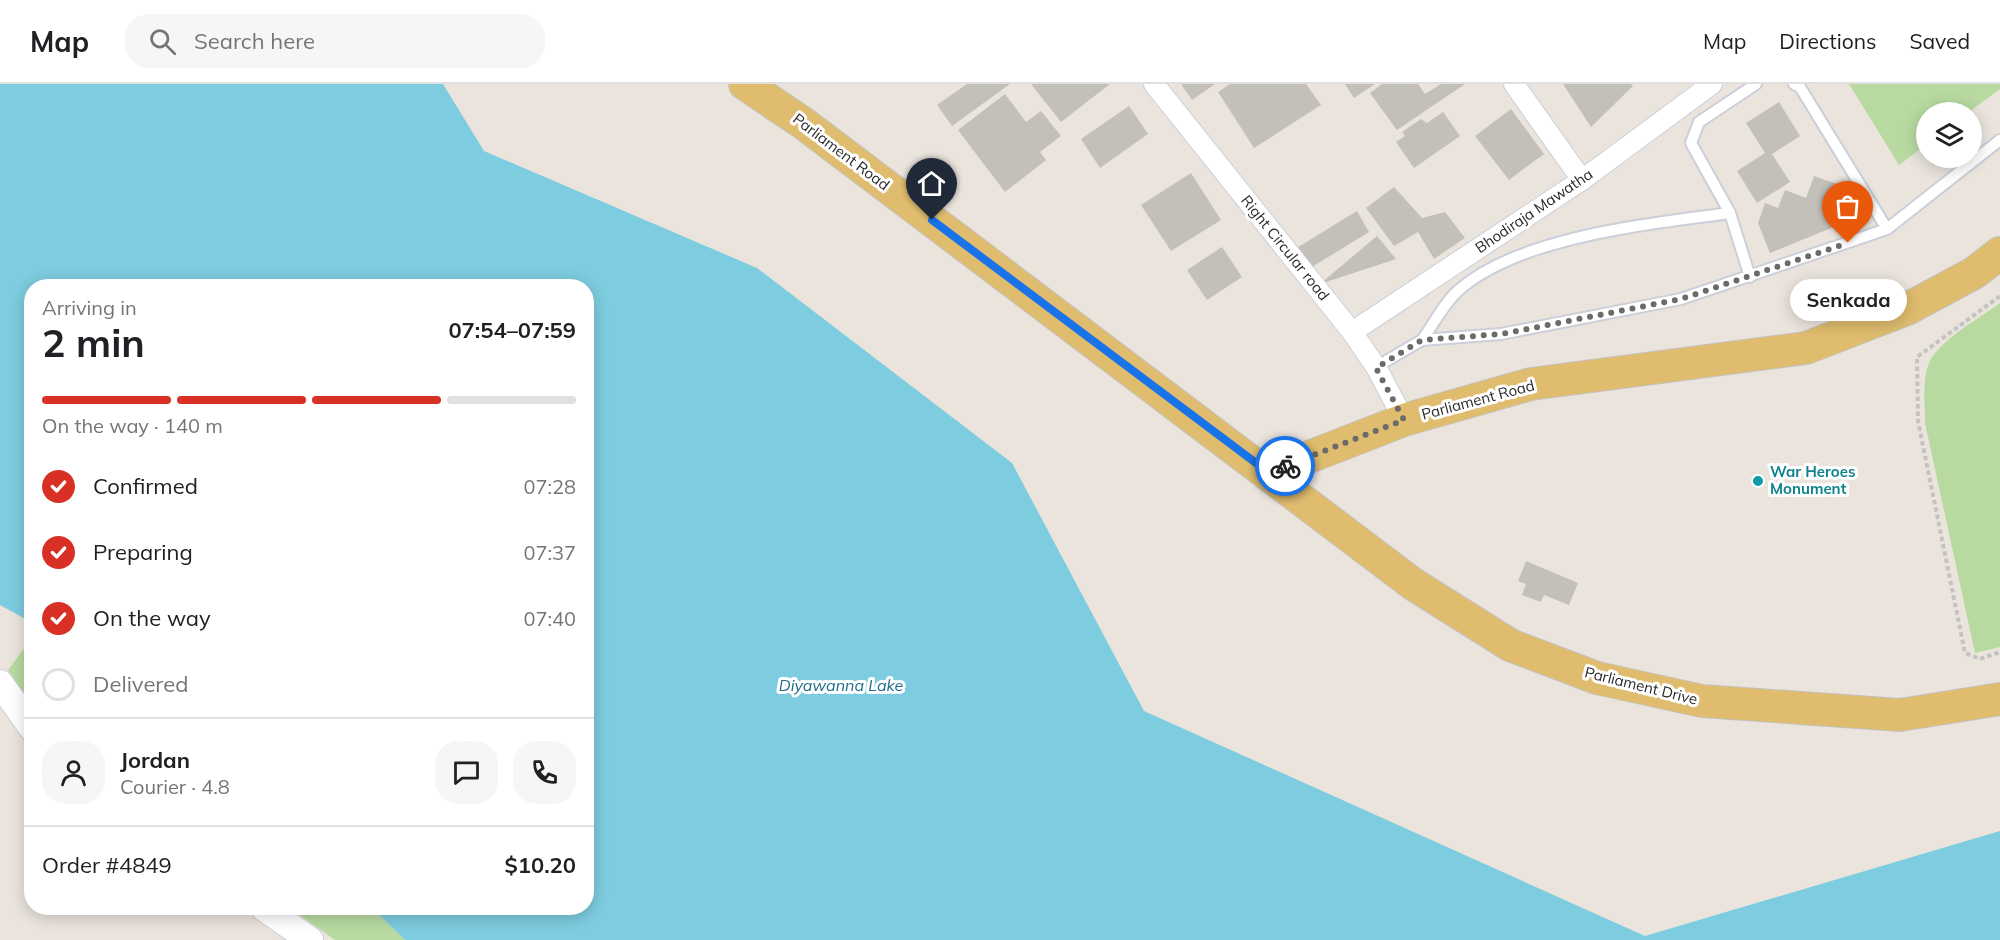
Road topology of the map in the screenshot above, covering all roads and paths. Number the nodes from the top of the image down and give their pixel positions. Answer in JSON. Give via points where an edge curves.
{"nodes":[{"id":1,"x":745,"y":84,"type":"edge"},
{"id":2,"x":1154,"y":84,"type":"edge"},
{"id":3,"x":1514,"y":84,"type":"edge"},
{"id":4,"x":1712,"y":84,"type":"edge"},
{"id":5,"x":1756,"y":84,"type":"edge"},
{"id":6,"x":1794,"y":84,"type":"edge"},
{"id":7,"x":2000,"y":140,"type":"edge"},
{"id":8,"x":1582,"y":180,"type":"junction"},
{"id":9,"x":1730,"y":213,"type":"junction"},
{"id":10,"x":1887,"y":229,"type":"junction"},
{"id":11,"x":2000,"y":253,"type":"edge"},
{"id":12,"x":1750,"y":276,"type":"junction"},
{"id":13,"x":2000,"y":296,"type":"edge"},
{"id":14,"x":1352,"y":332,"type":"junction"},
{"id":15,"x":1422,"y":340,"type":"junction"},
{"id":16,"x":1376,"y":368,"type":"junction"},
{"id":17,"x":1404,"y":420,"type":"junction"},
{"id":18,"x":1268,"y":472,"type":"junction"},
{"id":19,"x":2000,"y":652,"type":"edge"},
{"id":20,"x":0,"y":683,"type":"edge"},
{"id":21,"x":2000,"y":699,"type":"edge"},
{"id":22,"x":24,"y":717,"type":"edge"},
{"id":23,"x":275,"y":915,"type":"edge"},
{"id":24,"x":310,"y":940,"type":"edge"}],
"edges":[{"from":1,"to":18,"type":"main road","name":"Parliament Road","via":[[803,123]]},
{"from":2,"to":14,"type":"street","name":"Right Circular road"},
{"from":3,"to":8,"type":"street"},
{"from":4,"to":8,"type":"street","name":"Bhodiraja Mawatha"},
{"from":5,"to":9,"type":"lane","via":[[1699,122],[1691,143]]},
{"from":6,"to":10,"type":"lane","via":[[1800,87]]},
{"from":7,"to":10,"type":"lane"},
{"from":8,"to":14,"type":"street","name":"Bhodiraja Mawatha"},
{"from":9,"to":12,"type":"lane"},
{"from":9,"to":15,"type":"lane","via":[[1605,231],[1505,259],[1459,289]]},
{"from":10,"to":12,"type":"lane"},
{"from":11,"to":17,"type":"main road","name":"Parliament Road","via":[[1974,273],[1907,309],[1806,348],[1531,384]]},
{"from":12,"to":15,"type":"lane","via":[[1681,299],[1502,334]]},
{"from":13,"to":19,"type":"path","via":[[1917,357],[1918,421],[1965,653],[1980,659]]},
{"from":14,"to":16,"type":"street","name":"Right Circular road"},
{"from":15,"to":16,"type":"lane"},
{"from":16,"to":17,"type":"street","name":"Right Circular road"},
{"from":17,"to":18,"type":"main road","name":"Parliament Road"},
{"from":18,"to":21,"type":"main road","name":"Parliament Drive","via":[[1413,584],[1510,645],[1597,678],[1702,701],[1900,715]]},
{"from":20,"to":22,"type":"street"},
{"from":23,"to":24,"type":"street"}]}
